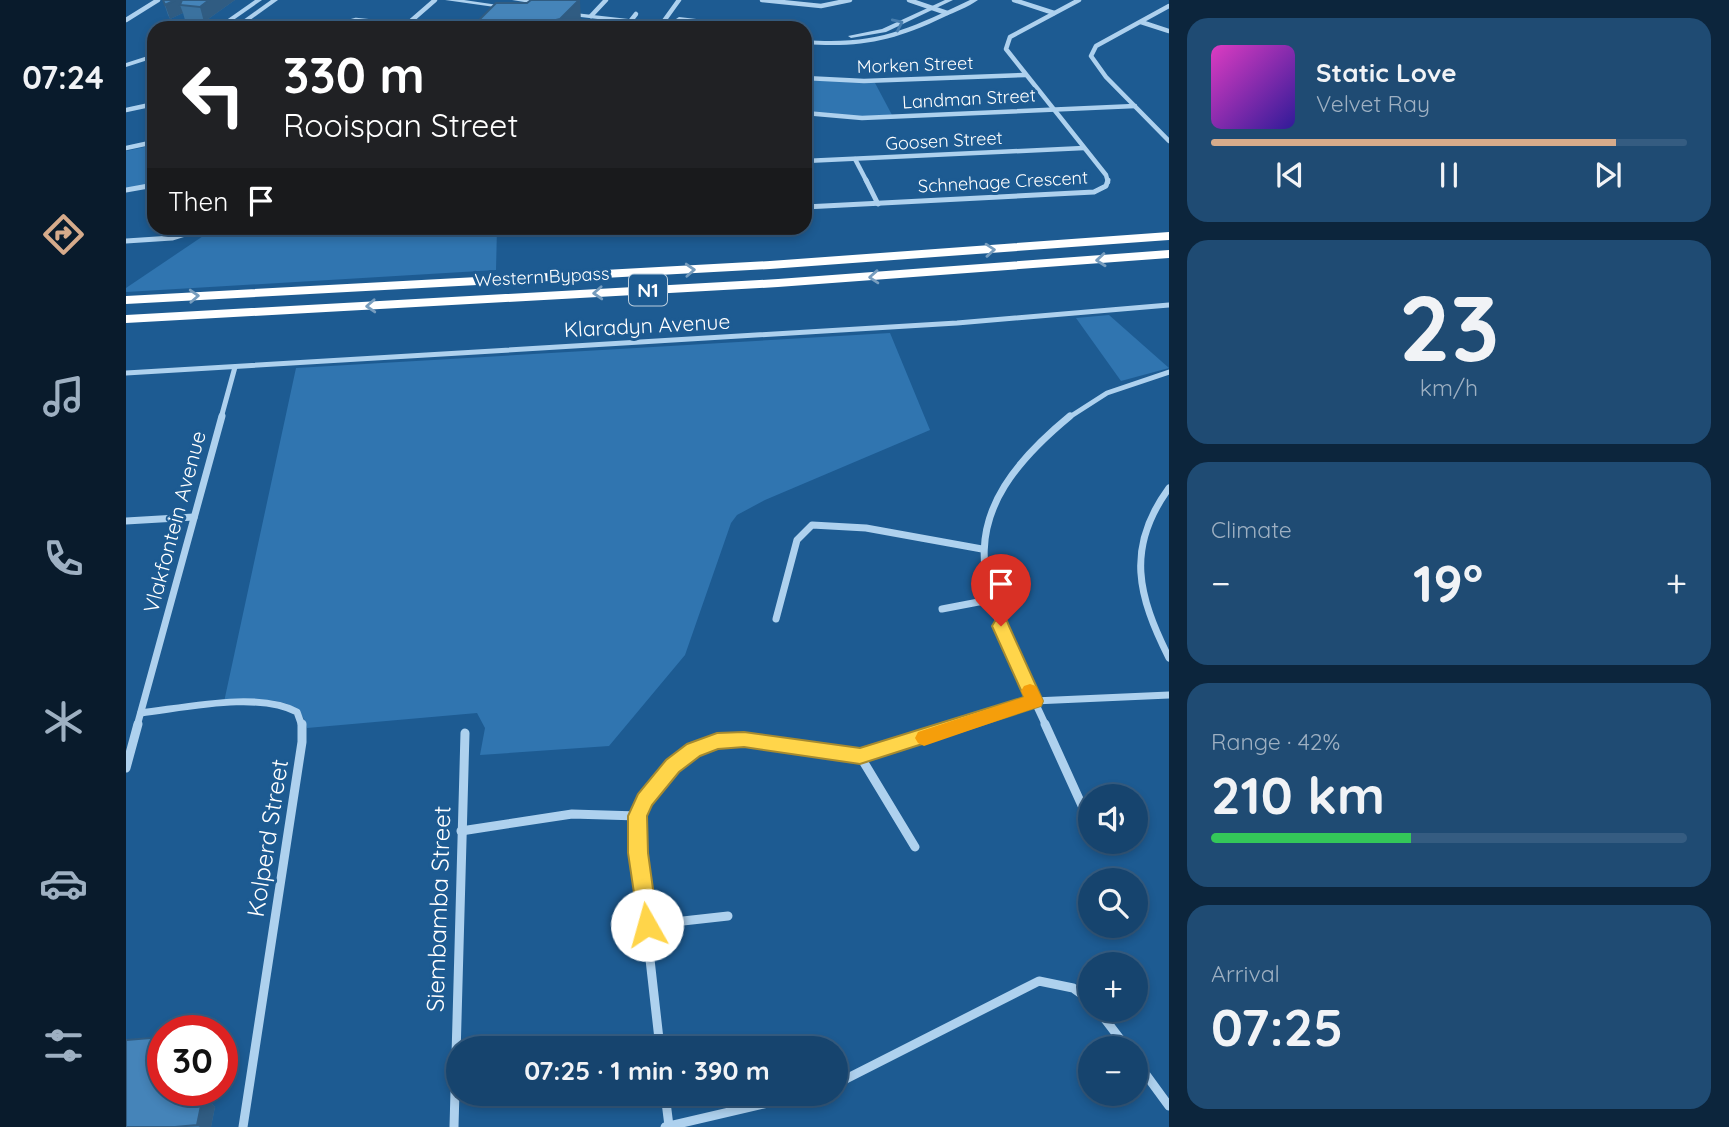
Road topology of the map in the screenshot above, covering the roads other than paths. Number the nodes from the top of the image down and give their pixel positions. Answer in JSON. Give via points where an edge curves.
{"nodes":[{"id":1,"x":158,"y":0,"type":"edge"},
{"id":2,"x":259,"y":0,"type":"edge"},
{"id":3,"x":275,"y":0,"type":"edge"},
{"id":4,"x":435,"y":0,"type":"edge"},
{"id":5,"x":448,"y":0,"type":"edge"},
{"id":6,"x":507,"y":0,"type":"edge"},
{"id":7,"x":515,"y":0,"type":"edge"},
{"id":8,"x":606,"y":0,"type":"edge"},
{"id":9,"x":678,"y":0,"type":"edge"},
{"id":10,"x":762,"y":0,"type":"edge"},
{"id":11,"x":850,"y":0,"type":"edge"},
{"id":12,"x":909,"y":0,"type":"edge"},
{"id":13,"x":950,"y":0,"type":"edge"},
{"id":14,"x":975,"y":0,"type":"edge"},
{"id":15,"x":1014,"y":0,"type":"edge"},
{"id":16,"x":1079,"y":0,"type":"edge"},
{"id":17,"x":1160,"y":0,"type":"edge"},
{"id":18,"x":1169,"y":4,"type":"edge"},
{"id":19,"x":501,"y":6,"type":"junction"},
{"id":20,"x":932,"y":8,"type":"junction"},
{"id":21,"x":598,"y":9,"type":"junction"},
{"id":22,"x":947,"y":13,"type":"junction"},
{"id":23,"x":1054,"y":13,"type":"junction"},
{"id":24,"x":493,"y":14,"type":"edge"},
{"id":25,"x":636,"y":14,"type":"junction"},
{"id":26,"x":591,"y":16,"type":"junction"},
{"id":27,"x":235,"y":17,"type":"junction"},
{"id":28,"x":666,"y":17,"type":"junction"},
{"id":29,"x":249,"y":19,"type":"junction"},
{"id":30,"x":126,"y":20,"type":"edge"},
{"id":31,"x":229,"y":21,"type":"edge"},
{"id":32,"x":246,"y":21,"type":"edge"},
{"id":33,"x":411,"y":21,"type":"edge"},
{"id":34,"x":630,"y":21,"type":"joint"},
{"id":35,"x":664,"y":21,"type":"edge"},
{"id":36,"x":684,"y":21,"type":"edge"},
{"id":37,"x":1140,"y":22,"type":"junction"},
{"id":38,"x":1169,"y":31,"type":"edge"},
{"id":39,"x":812,"y":34,"type":"edge"},
{"id":40,"x":812,"y":42,"type":"edge"},
{"id":41,"x":147,"y":59,"type":"edge"},
{"id":42,"x":126,"y":65,"type":"edge"},
{"id":43,"x":147,"y":66,"type":"edge"},
{"id":44,"x":126,"y":71,"type":"edge"},
{"id":45,"x":1026,"y":75,"type":"junction"},
{"id":46,"x":812,"y":78,"type":"edge"},
{"id":47,"x":147,"y":106,"type":"edge"},
{"id":48,"x":1135,"y":106,"type":"junction"},
{"id":49,"x":1054,"y":109,"type":"junction"},
{"id":50,"x":126,"y":110,"type":"edge"},
{"id":51,"x":812,"y":114,"type":"edge"},
{"id":52,"x":1169,"y":141,"type":"edge"},
{"id":53,"x":147,"y":144,"type":"edge"},
{"id":54,"x":126,"y":148,"type":"edge"},
{"id":55,"x":1084,"y":148,"type":"junction"},
{"id":56,"x":855,"y":159,"type":"junction"},
{"id":57,"x":812,"y":161,"type":"edge"},
{"id":58,"x":147,"y":186,"type":"edge"},
{"id":59,"x":126,"y":190,"type":"edge"},
{"id":60,"x":878,"y":204,"type":"junction"},
{"id":61,"x":812,"y":207,"type":"edge"},
{"id":62,"x":182,"y":235,"type":"edge"},
{"id":63,"x":1169,"y":236,"type":"edge"},
{"id":64,"x":126,"y":241,"type":"edge"},
{"id":65,"x":1169,"y":254,"type":"edge"},
{"id":66,"x":126,"y":300,"type":"edge"},
{"id":67,"x":1169,"y":305,"type":"edge"},
{"id":68,"x":126,"y":319,"type":"edge"},
{"id":69,"x":235,"y":367,"type":"junction"},
{"id":70,"x":1169,"y":372,"type":"edge"},
{"id":71,"x":126,"y":373,"type":"edge"},
{"id":72,"x":1169,"y":488,"type":"edge"},
{"id":73,"x":194,"y":517,"type":"junction"},
{"id":74,"x":126,"y":521,"type":"edge"},
{"id":75,"x":982,"y":549,"type":"junction"},
{"id":76,"x":989,"y":600,"type":"junction"},
{"id":77,"x":942,"y":609,"type":"dead end"},
{"id":78,"x":776,"y":619,"type":"dead end"},
{"id":79,"x":1169,"y":658,"type":"edge"},
{"id":80,"x":1169,"y":695,"type":"edge"},
{"id":81,"x":1034,"y":701,"type":"junction"},
{"id":82,"x":141,"y":713,"type":"junction"},
{"id":83,"x":465,"y":733,"type":"dead end"},
{"id":84,"x":860,"y":756,"type":"junction"},
{"id":85,"x":126,"y":768,"type":"edge"},
{"id":86,"x":1078,"y":797,"type":"edge"},
{"id":87,"x":638,"y":816,"type":"junction"},
{"id":88,"x":461,"y":831,"type":"junction"},
{"id":89,"x":915,"y":847,"type":"dead end"},
{"id":90,"x":728,"y":916,"type":"dead end"},
{"id":91,"x":647,"y":925,"type":"junction"},
{"id":92,"x":1078,"y":990,"type":"edge"},
{"id":93,"x":1107,"y":1022,"type":"edge"},
{"id":94,"x":659,"y":1036,"type":"edge"},
{"id":95,"x":1118,"y":1036,"type":"edge"},
{"id":96,"x":1148,"y":1077,"type":"edge"},
{"id":97,"x":848,"y":1078,"type":"edge"},
{"id":98,"x":666,"y":1106,"type":"edge"},
{"id":99,"x":763,"y":1106,"type":"edge"},
{"id":100,"x":1169,"y":1106,"type":"edge"},
{"id":101,"x":243,"y":1127,"type":"edge"},
{"id":102,"x":454,"y":1127,"type":"edge"},
{"id":103,"x":667,"y":1127,"type":"edge"}],
"edges":[{"from":1,"to":30,"type":"street"},
{"from":2,"to":27,"type":"street"},
{"from":3,"to":29,"type":"street"},
{"from":4,"to":33,"type":"street"},
{"from":5,"to":19,"type":"street"},
{"from":6,"to":19,"type":"street"},
{"from":7,"to":21,"type":"street"},
{"from":8,"to":21,"type":"street"},
{"from":9,"to":28,"type":"street"},
{"from":10,"to":11,"type":"street","via":[[821,6]]},
{"from":12,"to":20,"type":"street"},
{"from":13,"to":20,"type":"street"},
{"from":14,"to":22,"type":"street"},
{"from":15,"to":23,"type":"street"},
{"from":16,"to":23,"type":"street","name":"Schnehage Crescent"},
{"from":17,"to":18,"type":"street"},
{"from":18,"to":37,"type":"street"},
{"from":19,"to":24,"type":"street"},
{"from":19,"to":26,"type":"street"},
{"from":20,"to":22,"type":"street"},
{"from":39,"to":20,"type":"street","one_way":true,"via":[[884,31]]},
{"from":21,"to":25,"type":"street"},
{"from":21,"to":26,"type":"street"},
{"from":22,"to":40,"type":"street","via":[[883,41]]},
{"from":23,"to":45,"type":"street","name":"Schnehage Crescent","via":[[1006,43],[1010,57]]},
{"from":25,"to":28,"type":"street"},
{"from":25,"to":34,"type":"street"},
{"from":26,"to":34,"type":"street"},
{"from":27,"to":29,"type":"street"},
{"from":27,"to":31,"type":"street"},
{"from":28,"to":35,"type":"street"},
{"from":28,"to":36,"type":"street"},
{"from":29,"to":32,"type":"street"},
{"from":37,"to":38,"type":"street"},
{"from":37,"to":48,"type":"street","via":[[1096,46],[1091,56]]},
{"from":41,"to":42,"type":"street"},
{"from":43,"to":44,"type":"street"},
{"from":45,"to":46,"type":"street","name":"Morken Street"},
{"from":45,"to":49,"type":"street","name":"Schnehage Crescent"},
{"from":47,"to":50,"type":"street"},
{"from":48,"to":49,"type":"street","name":"Landman Street"},
{"from":48,"to":52,"type":"street"},
{"from":49,"to":51,"type":"street","name":"Landman Street","via":[[862,118]]},
{"from":49,"to":55,"type":"street","name":"Schnehage Crescent"},
{"from":53,"to":54,"type":"street"},
{"from":55,"to":56,"type":"street","name":"Goosen Street"},
{"from":55,"to":60,"type":"street","name":"Schnehage Crescent","via":[[1108,181],[1094,192]]},
{"from":56,"to":57,"type":"street","name":"Goosen Street"},
{"from":56,"to":60,"type":"street"},
{"from":58,"to":59,"type":"street"},
{"from":60,"to":61,"type":"street","name":"Schnehage Crescent"},
{"from":62,"to":64,"type":"street"},
{"from":66,"to":63,"type":"highway","name":"Western Bypass","number":"N1","one_way":true,"via":[[756,266]]},
{"from":65,"to":68,"type":"highway","name":"Western Bypass","number":"N1","one_way":true,"via":[[767,284]]},
{"from":67,"to":69,"type":"street","name":"Klaradyn Avenue","via":[[957,323]]},
{"from":69,"to":71,"type":"street","name":"Klaradyn Avenue"},
{"from":69,"to":73,"type":"street","name":"Vlakfontein Avenue"},
{"from":70,"to":75,"type":"street","via":[[1105,392],[1044,438],[997,501]]},
{"from":72,"to":79,"type":"street","via":[[1145,523],[1139,555],[1143,595]]},
{"from":73,"to":74,"type":"street"},
{"from":73,"to":82,"type":"street","name":"Vlakfontein Avenue"},
{"from":75,"to":76,"type":"street"},
{"from":75,"to":78,"type":"street","via":[[839,524],[813,524],[797,540]]},
{"from":76,"to":77,"type":"street"},
{"from":76,"to":81,"type":"street"},
{"from":80,"to":81,"type":"street"},
{"from":81,"to":84,"type":"street"},
{"from":81,"to":86,"type":"street"},
{"from":82,"to":85,"type":"street","name":"Vlakfontein Avenue"},
{"from":82,"to":101,"type":"street","name":"Kolperd Street","via":[[259,701],[290,707],[301,722]]},
{"from":83,"to":88,"type":"street","name":"Siembamba Street"},
{"from":84,"to":87,"type":"street","via":[[744,740],[717,741],[694,750],[673,766]]},
{"from":84,"to":89,"type":"street"},
{"from":87,"to":88,"type":"street","via":[[586,813]]},
{"from":87,"to":91,"type":"street"},
{"from":88,"to":102,"type":"street","name":"Siembamba Street"},
{"from":90,"to":91,"type":"street"},
{"from":91,"to":94,"type":"street"},
{"from":92,"to":97,"type":"street","via":[[1040,981]]},
{"from":93,"to":95,"type":"street"},
{"from":96,"to":100,"type":"street"},
{"from":98,"to":103,"type":"street"},
{"from":99,"to":103,"type":"street"}]}
